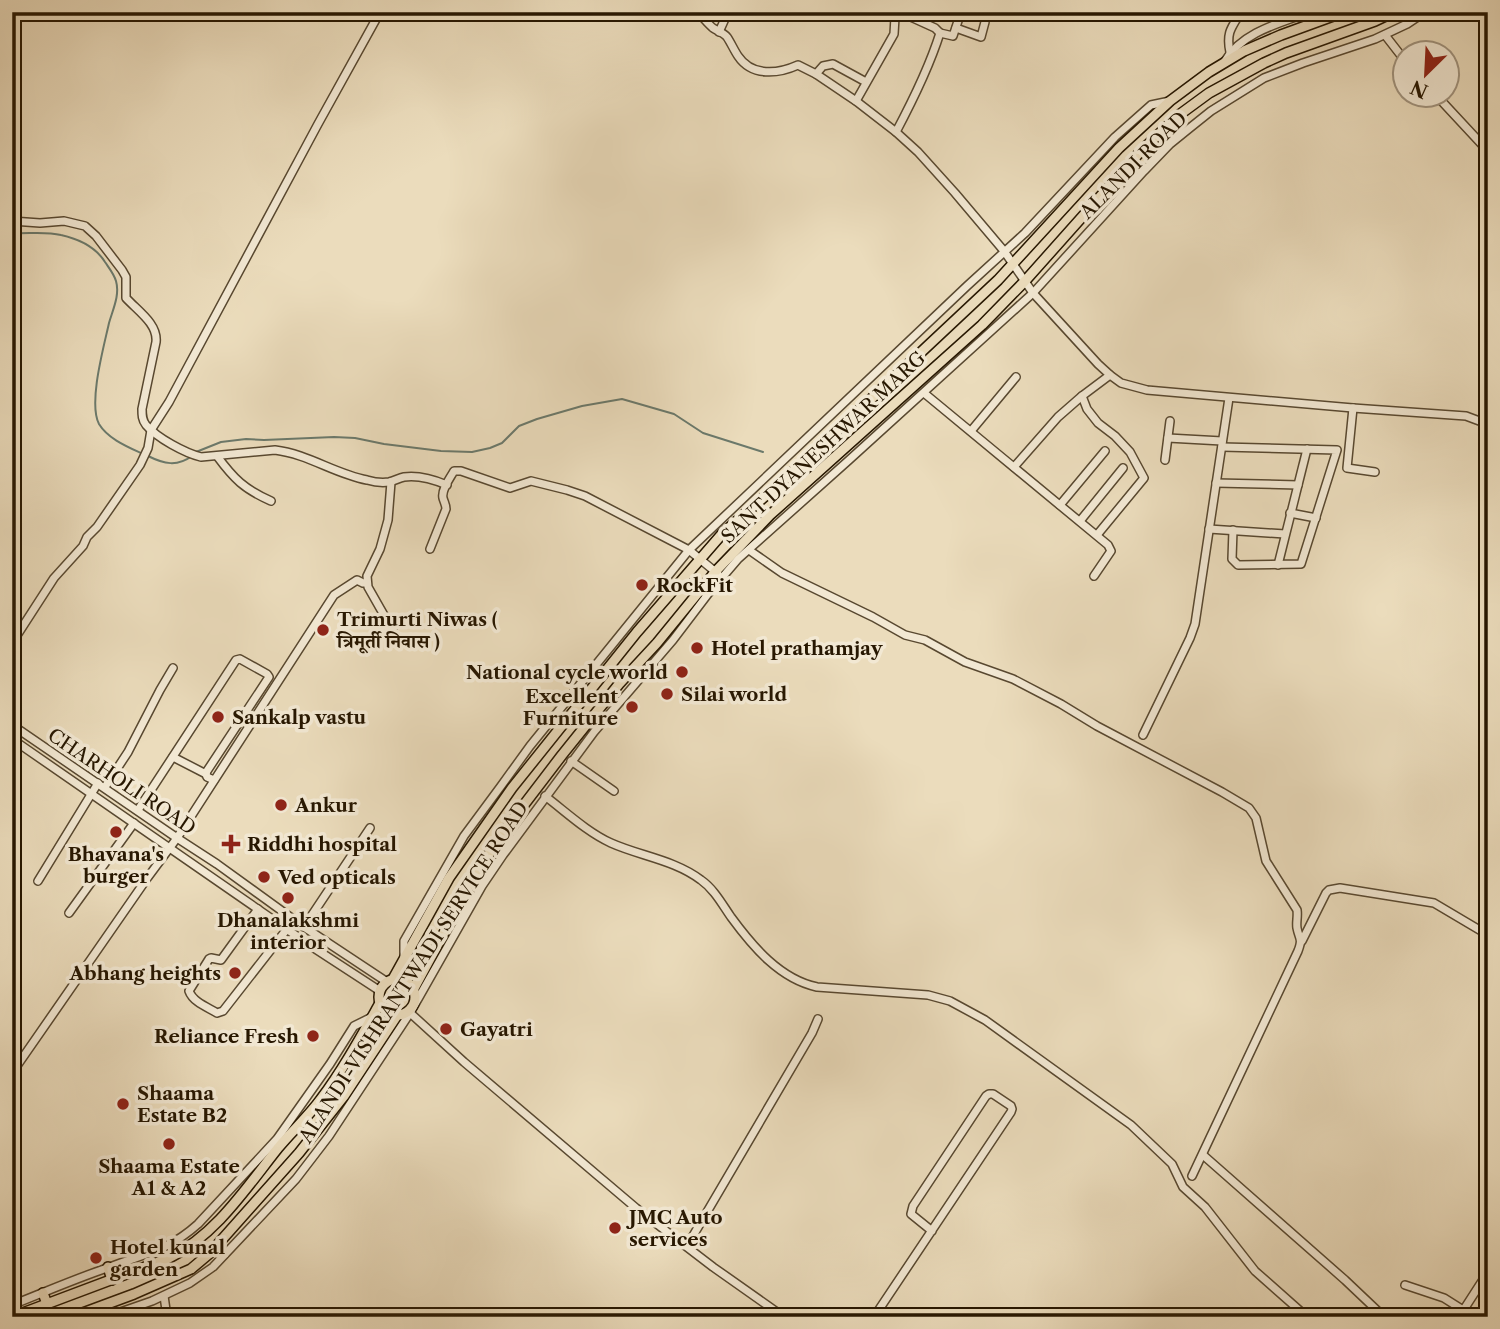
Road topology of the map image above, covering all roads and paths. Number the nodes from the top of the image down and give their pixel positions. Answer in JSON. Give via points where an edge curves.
{"nodes":[{"id":1,"x":380,"y":12,"type":"edge"},
{"id":2,"x":697,"y":12,"type":"edge"},
{"id":3,"x":728,"y":12,"type":"edge"},
{"id":4,"x":961,"y":12,"type":"edge"},
{"id":5,"x":1241,"y":12,"type":"edge"},
{"id":6,"x":1310,"y":12,"type":"edge"},
{"id":7,"x":1344,"y":12,"type":"edge"},
{"id":8,"x":1394,"y":12,"type":"edge"},
{"id":9,"x":1425,"y":12,"type":"edge"},
{"id":10,"x":985,"y":22,"type":"dead end"},
{"id":11,"x":956,"y":27,"type":"junction"},
{"id":12,"x":719,"y":32,"type":"junction"},
{"id":13,"x":940,"y":33,"type":"junction"},
{"id":14,"x":1385,"y":35,"type":"junction"},
{"id":15,"x":1392,"y":44,"type":"edge"},
{"id":16,"x":1230,"y":52,"type":"junction"},
{"id":17,"x":1225,"y":61,"type":"junction"},
{"id":18,"x":816,"y":75,"type":"junction"},
{"id":19,"x":866,"y":82,"type":"junction"},
{"id":20,"x":1170,"y":101,"type":"junction"},
{"id":21,"x":856,"y":102,"type":"junction"},
{"id":22,"x":1448,"y":108,"type":"edge"},
{"id":23,"x":896,"y":132,"type":"junction"},
{"id":24,"x":1488,"y":151,"type":"edge"},
{"id":25,"x":12,"y":221,"type":"edge"},
{"id":26,"x":1004,"y":251,"type":"junction"},
{"id":27,"x":1013,"y":263,"type":"junction"},
{"id":28,"x":1025,"y":281,"type":"junction"},
{"id":29,"x":1032,"y":293,"type":"junction"},
{"id":30,"x":1110,"y":375,"type":"junction"},
{"id":31,"x":1016,"y":377,"type":"dead end"},
{"id":32,"x":924,"y":393,"type":"junction"},
{"id":33,"x":1082,"y":396,"type":"junction"},
{"id":34,"x":1229,"y":398,"type":"junction"},
{"id":35,"x":1353,"y":408,"type":"junction"},
{"id":36,"x":1170,"y":421,"type":"dead end"},
{"id":37,"x":1488,"y":427,"type":"edge"},
{"id":38,"x":151,"y":430,"type":"junction"},
{"id":39,"x":971,"y":431,"type":"junction"},
{"id":40,"x":1168,"y":438,"type":"junction"},
{"id":41,"x":1222,"y":444,"type":"junction"},
{"id":42,"x":1307,"y":449,"type":"junction"},
{"id":43,"x":1105,"y":450,"type":"dead end"},
{"id":44,"x":217,"y":456,"type":"junction"},
{"id":45,"x":1165,"y":460,"type":"dead end"},
{"id":46,"x":1014,"y":467,"type":"junction"},
{"id":47,"x":1123,"y":468,"type":"dead end"},
{"id":48,"x":1375,"y":472,"type":"dead end"},
{"id":49,"x":391,"y":482,"type":"junction"},
{"id":50,"x":1216,"y":483,"type":"junction"},
{"id":51,"x":447,"y":485,"type":"junction"},
{"id":52,"x":1298,"y":485,"type":"junction"},
{"id":53,"x":271,"y":501,"type":"dead end"},
{"id":54,"x":1060,"y":505,"type":"junction"},
{"id":55,"x":1290,"y":513,"type":"junction"},
{"id":56,"x":1316,"y":518,"type":"junction"},
{"id":57,"x":1080,"y":521,"type":"junction"},
{"id":58,"x":1209,"y":529,"type":"junction"},
{"id":59,"x":1233,"y":530,"type":"junction"},
{"id":60,"x":1285,"y":534,"type":"junction"},
{"id":61,"x":1097,"y":535,"type":"junction"},
{"id":62,"x":430,"y":549,"type":"dead end"},
{"id":63,"x":689,"y":550,"type":"junction"},
{"id":64,"x":749,"y":550,"type":"junction"},
{"id":65,"x":697,"y":561,"type":"junction"},
{"id":66,"x":1278,"y":565,"type":"junction"},
{"id":67,"x":718,"y":575,"type":"junction"},
{"id":68,"x":1094,"y":576,"type":"dead end"},
{"id":69,"x":367,"y":583,"type":"junction"},
{"id":70,"x":393,"y":631,"type":"dead end"},
{"id":71,"x":12,"y":643,"type":"edge"},
{"id":72,"x":173,"y":668,"type":"dead end"},
{"id":73,"x":12,"y":725,"type":"edge"},
{"id":74,"x":1143,"y":735,"type":"dead end"},
{"id":75,"x":12,"y":739,"type":"edge"},
{"id":76,"x":173,"y":757,"type":"junction"},
{"id":77,"x":571,"y":761,"type":"junction"},
{"id":78,"x":206,"y":774,"type":"junction"},
{"id":79,"x":215,"y":780,"type":"junction"},
{"id":80,"x":101,"y":785,"type":"junction"},
{"id":81,"x":614,"y":791,"type":"dead end"},
{"id":82,"x":92,"y":794,"type":"junction"},
{"id":83,"x":545,"y":796,"type":"junction"},
{"id":84,"x":138,"y":810,"type":"junction"},
{"id":85,"x":134,"y":823,"type":"junction"},
{"id":86,"x":370,"y":828,"type":"dead end"},
{"id":87,"x":177,"y":838,"type":"junction"},
{"id":88,"x":170,"y":848,"type":"junction"},
{"id":89,"x":38,"y":881,"type":"dead end"},
{"id":90,"x":258,"y":909,"type":"junction"},
{"id":91,"x":69,"y":913,"type":"dead end"},
{"id":92,"x":304,"y":928,"type":"junction"},
{"id":93,"x":287,"y":929,"type":"junction"},
{"id":94,"x":1488,"y":935,"type":"edge"},
{"id":95,"x":1300,"y":945,"type":"junction"},
{"id":96,"x":338,"y":950,"type":"junction"},
{"id":97,"x":404,"y":958,"type":"junction"},
{"id":98,"x":331,"y":959,"type":"junction"},
{"id":99,"x":390,"y":980,"type":"junction"},
{"id":100,"x":413,"y":990,"type":"junction"},
{"id":101,"x":380,"y":991,"type":"junction"},
{"id":102,"x":380,"y":1003,"type":"junction"},
{"id":103,"x":405,"y":1012,"type":"junction"},
{"id":104,"x":372,"y":1017,"type":"junction"},
{"id":105,"x":818,"y":1019,"type":"dead end"},
{"id":106,"x":12,"y":1073,"type":"edge"},
{"id":107,"x":1203,"y":1155,"type":"junction"},
{"id":108,"x":1192,"y":1176,"type":"dead end"},
{"id":109,"x":932,"y":1231,"type":"junction"},
{"id":110,"x":687,"y":1246,"type":"junction"},
{"id":111,"x":108,"y":1267,"type":"junction"},
{"id":112,"x":1488,"y":1272,"type":"edge"},
{"id":113,"x":112,"y":1280,"type":"junction"},
{"id":114,"x":1405,"y":1285,"type":"dead end"},
{"id":115,"x":43,"y":1293,"type":"junction"},
{"id":116,"x":164,"y":1296,"type":"junction"},
{"id":117,"x":47,"y":1304,"type":"junction"},
{"id":118,"x":12,"y":1305,"type":"edge"},
{"id":119,"x":1461,"y":1313,"type":"edge"},
{"id":120,"x":12,"y":1317,"type":"edge"},
{"id":121,"x":72,"y":1317,"type":"edge"},
{"id":122,"x":106,"y":1317,"type":"edge"},
{"id":123,"x":167,"y":1317,"type":"edge"},
{"id":124,"x":784,"y":1317,"type":"edge"},
{"id":125,"x":874,"y":1317,"type":"edge"},
{"id":126,"x":1307,"y":1317,"type":"edge"},
{"id":127,"x":1384,"y":1317,"type":"edge"}],
"edges":[{"from":1,"to":38,"type":"street"},
{"from":2,"to":12,"type":"street"},
{"from":3,"to":12,"type":"street"},
{"from":4,"to":11,"type":"street"},
{"from":5,"to":16,"type":"street","via":[[1230,30]]},
{"from":6,"to":16,"type":"street","via":[[1253,35]]},
{"from":7,"to":17,"type":"main road","name":"SANT DYANESHWAR MARG"},
{"from":8,"to":28,"type":"main road","name":"SANT DYANESHWAR MARG","via":[[1286,53],[1209,93],[1156,135]]},
{"from":9,"to":14,"type":"street","name":"ALANDI ROAD"},
{"from":10,"to":11,"type":"street","via":[[981,37]]},
{"from":11,"to":13,"type":"street","via":[[953,36]]},
{"from":12,"to":18,"type":"street","via":[[751,68],[770,73],[798,65]]},
{"from":13,"to":19,"type":"street","via":[[899,13],[894,34]]},
{"from":13,"to":23,"type":"street"},
{"from":14,"to":15,"type":"street"},
{"from":14,"to":29,"type":"street","name":"ALANDI ROAD","via":[[1264,78],[1211,111],[1170,144]]},
{"from":16,"to":17,"type":"street"},
{"from":17,"to":20,"type":"main road","name":"SANT DYANESHWAR MARG"},
{"from":18,"to":19,"type":"street","via":[[823,66],[833,64]]},
{"from":18,"to":21,"type":"street"},
{"from":19,"to":21,"type":"street"},
{"from":20,"to":26,"type":"street","name":"ALANDI ROAD","via":[[1144,109]]},
{"from":20,"to":27,"type":"main road","name":"SANT DYANESHWAR MARG","via":[[1119,148]]},
{"from":21,"to":23,"type":"street"},
{"from":22,"to":24,"type":"street"},
{"from":23,"to":26,"type":"street"},
{"from":25,"to":38,"type":"street","via":[[64,221],[85,226],[118,263],[126,277],[126,298],[156,332],[142,409],[142,418]]},
{"from":26,"to":27,"type":"street"},
{"from":26,"to":63,"type":"street","name":"ALANDI-VISHRANTWADI SERVICE ROAD"},
{"from":27,"to":28,"type":"street"},
{"from":27,"to":65,"type":"main road","name":"SANT DYANESHWAR MARG"},
{"from":28,"to":29,"type":"street"},
{"from":28,"to":67,"type":"main road","name":"SANT DYANESHWAR MARG","via":[[770,515]]},
{"from":29,"to":30,"type":"street"},
{"from":29,"to":32,"type":"street","name":"ALANDI ROAD"},
{"from":30,"to":33,"type":"street"},
{"from":30,"to":34,"type":"street","via":[[1147,390]]},
{"from":31,"to":39,"type":"street"},
{"from":32,"to":39,"type":"street"},
{"from":32,"to":64,"type":"street","name":"ALANDI-VISHRANTWADI SERVICE ROAD"},
{"from":33,"to":46,"type":"street"},
{"from":33,"to":61,"type":"street","via":[[1098,423],[1130,452],[1144,478]]},
{"from":34,"to":35,"type":"street"},
{"from":34,"to":41,"type":"street"},
{"from":35,"to":37,"type":"street","via":[[1466,416]]},
{"from":35,"to":48,"type":"street","via":[[1347,468]]},
{"from":36,"to":40,"type":"street"},
{"from":38,"to":44,"type":"street","via":[[193,455]]},
{"from":38,"to":71,"type":"street","via":[[140,465],[83,546],[54,578]]},
{"from":39,"to":46,"type":"street"},
{"from":40,"to":41,"type":"street"},
{"from":40,"to":45,"type":"street"},
{"from":41,"to":42,"type":"street"},
{"from":41,"to":50,"type":"street"},
{"from":42,"to":52,"type":"street"},
{"from":42,"to":56,"type":"street","via":[[1337,450]]},
{"from":43,"to":54,"type":"street"},
{"from":44,"to":49,"type":"street","via":[[283,451],[354,477]]},
{"from":44,"to":53,"type":"street","via":[[245,488]]},
{"from":46,"to":54,"type":"street"},
{"from":47,"to":57,"type":"street"},
{"from":49,"to":51,"type":"street","via":[[416,477]]},
{"from":49,"to":69,"type":"street","via":[[388,520]]},
{"from":50,"to":52,"type":"street"},
{"from":50,"to":58,"type":"street"},
{"from":51,"to":62,"type":"street","via":[[443,495],[447,506]]},
{"from":51,"to":63,"type":"street","via":[[456,471],[510,488],[527,481],[551,485],[584,496]]},
{"from":52,"to":55,"type":"street"},
{"from":54,"to":57,"type":"street"},
{"from":55,"to":56,"type":"street"},
{"from":55,"to":60,"type":"street"},
{"from":56,"to":66,"type":"street","via":[[1301,565]]},
{"from":57,"to":61,"type":"street"},
{"from":58,"to":59,"type":"street"},
{"from":58,"to":74,"type":"street","via":[[1195,624]]},
{"from":59,"to":60,"type":"street"},
{"from":59,"to":66,"type":"street","via":[[1234,563]]},
{"from":60,"to":66,"type":"street"},
{"from":61,"to":68,"type":"street","via":[[1111,551]]},
{"from":63,"to":65,"type":"street"},
{"from":63,"to":97,"type":"street","name":"ALANDI-VISHRANTWADI SERVICE ROAD","via":[[530,746],[464,836],[404,941]]},
{"from":64,"to":67,"type":"street","name":"ALANDI-VISHRANTWADI SERVICE ROAD"},
{"from":64,"to":95,"type":"street","via":[[782,573],[905,635],[1013,679],[1249,808],[1256,818],[1266,861],[1297,910]]},
{"from":65,"to":67,"type":"street"},
{"from":65,"to":97,"type":"main road","via":[[512,788],[449,877]]},
{"from":67,"to":77,"type":"street","name":"ALANDI-VISHRANTWADI SERVICE ROAD","via":[[673,640]]},
{"from":67,"to":100,"type":"main road","name":"SANT DYANESHWAR MARG","via":[[611,694],[510,823],[478,870]]},
{"from":69,"to":70,"type":"street"},
{"from":69,"to":79,"type":"street","via":[[357,580],[334,595]]},
{"from":72,"to":80,"type":"street","via":[[128,752]]},
{"from":73,"to":80,"type":"street","name":"CHARHOLI ROAD"},
{"from":75,"to":82,"type":"street","name":"CHARHOLI ROAD"},
{"from":76,"to":78,"type":"street"},
{"from":76,"to":78,"type":"street","via":[[240,659],[269,677]]},
{"from":76,"to":84,"type":"street"},
{"from":77,"to":81,"type":"street"},
{"from":77,"to":83,"type":"street","name":"ALANDI-VISHRANTWADI SERVICE ROAD"},
{"from":78,"to":79,"type":"street"},
{"from":79,"to":87,"type":"street"},
{"from":80,"to":82,"type":"street"},
{"from":80,"to":84,"type":"street","name":"CHARHOLI ROAD"},
{"from":82,"to":85,"type":"street","name":"CHARHOLI ROAD"},
{"from":82,"to":89,"type":"street"},
{"from":83,"to":103,"type":"street","name":"ALANDI-VISHRANTWADI SERVICE ROAD","via":[[482,886]]},
{"from":83,"to":126,"type":"street","via":[[605,839],[702,880],[740,929],[792,979],[817,987],[940,997],[985,1020],[1131,1125],[1172,1164],[1183,1187],[1205,1207],[1255,1271]]},
{"from":84,"to":87,"type":"street","name":"CHARHOLI ROAD"},
{"from":85,"to":88,"type":"street","name":"CHARHOLI ROAD"},
{"from":85,"to":91,"type":"street"},
{"from":86,"to":92,"type":"street"},
{"from":87,"to":88,"type":"street"},
{"from":87,"to":92,"type":"street","name":"CHARHOLI ROAD"},
{"from":88,"to":90,"type":"street","name":"CHARHOLI ROAD"},
{"from":88,"to":106,"type":"street"},
{"from":90,"to":93,"type":"street","name":"CHARHOLI ROAD"},
{"from":90,"to":93,"type":"street","via":[[221,960],[209,959],[189,991],[191,996],[217,1013],[223,1011]]},
{"from":92,"to":96,"type":"street","name":"CHARHOLI ROAD"},
{"from":93,"to":98,"type":"street","name":"CHARHOLI ROAD"},
{"from":94,"to":95,"type":"street","via":[[1434,903],[1340,888],[1326,893]]},
{"from":95,"to":107,"type":"street"},
{"from":96,"to":98,"type":"street"},
{"from":96,"to":99,"type":"street","name":"CHARHOLI ROAD"},
{"from":97,"to":99,"type":"main road"},
{"from":98,"to":101,"type":"street","name":"CHARHOLI ROAD"},
{"from":99,"to":100,"type":"main road","via":[[404,981]]},
{"from":99,"to":101,"type":"main road"},
{"from":100,"to":103,"type":"main road","name":"SANT DYANESHWAR MARG","via":[[414,1000]]},
{"from":101,"to":102,"type":"main road"},
{"from":102,"to":103,"type":"main road","via":[[387,1012]]},
{"from":102,"to":104,"type":"main road"},
{"from":103,"to":110,"type":"street"},
{"from":103,"to":116,"type":"street","name":"ALANDI-VISHRANTWADI SERVICE ROAD","via":[[329,1136],[296,1179],[213,1267]]},
{"from":103,"to":121,"type":"main road","via":[[299,1153],[210,1253],[191,1269]]},
{"from":104,"to":111,"type":"street","name":"ALANDI-VISHRANTWADI SERVICE ROAD","via":[[354,1026],[281,1134],[185,1237]]},
{"from":104,"to":113,"type":"main road","via":[[321,1099],[211,1230],[187,1250]]},
{"from":105,"to":110,"type":"street"},
{"from":107,"to":108,"type":"street"},
{"from":107,"to":127,"type":"street"},
{"from":109,"to":109,"type":"street","via":[[1012,1112],[1011,1106],[993,1094],[986,1096],[911,1211],[913,1218]]},
{"from":109,"to":125,"type":"street"},
{"from":110,"to":124,"type":"street"},
{"from":111,"to":113,"type":"main road"},
{"from":111,"to":115,"type":"street","name":"ALANDI-VISHRANTWADI SERVICE ROAD"},
{"from":112,"to":119,"type":"street"},
{"from":113,"to":117,"type":"main road"},
{"from":114,"to":119,"type":"street","via":[[1444,1298]]},
{"from":115,"to":117,"type":"main road"},
{"from":115,"to":118,"type":"street","name":"ALANDI-VISHRANTWADI SERVICE ROAD"},
{"from":116,"to":122,"type":"street","name":"ALANDI-VISHRANTWADI SERVICE ROAD"},
{"from":116,"to":123,"type":"street"},
{"from":117,"to":120,"type":"main road"}]}
